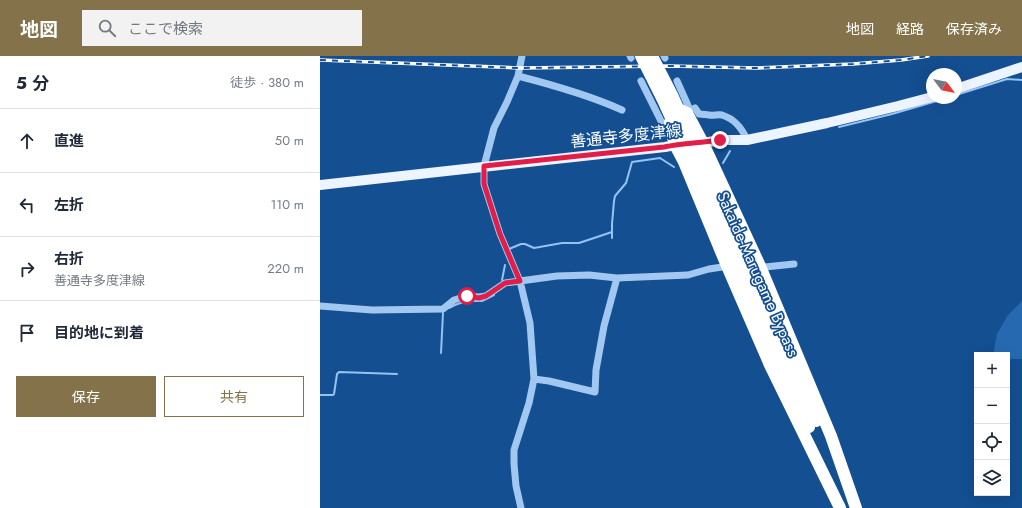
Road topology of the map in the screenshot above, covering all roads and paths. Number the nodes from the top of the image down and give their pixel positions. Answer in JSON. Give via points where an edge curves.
{"nodes":[{"id":1,"x":522,"y":56,"type":"edge"},
{"id":2,"x":652,"y":56,"type":"edge"},
{"id":3,"x":634,"y":57,"type":"edge"},
{"id":4,"x":1022,"y":67,"type":"edge"},
{"id":5,"x":518,"y":76,"type":"junction"},
{"id":6,"x":641,"y":81,"type":"dead end"},
{"id":7,"x":676,"y":81,"type":"dead end"},
{"id":8,"x":962,"y":87,"type":"edge"},
{"id":9,"x":926,"y":99,"type":"edge"},
{"id":10,"x":622,"y":110,"type":"dead end"},
{"id":11,"x":691,"y":111,"type":"junction"},
{"id":12,"x":670,"y":125,"type":"junction"},
{"id":13,"x":747,"y":140,"type":"junction"},
{"id":14,"x":703,"y":143,"type":"junction"},
{"id":15,"x":675,"y":145,"type":"junction"},
{"id":16,"x":484,"y":166,"type":"junction"},
{"id":17,"x":320,"y":185,"type":"edge"},
{"id":18,"x":721,"y":216,"type":"junction"},
{"id":19,"x":794,"y":264,"type":"dead end"},
{"id":20,"x":729,"y":266,"type":"junction"},
{"id":21,"x":758,"y":266,"type":"junction"},
{"id":22,"x":617,"y":278,"type":"junction"},
{"id":23,"x":520,"y":281,"type":"junction"},
{"id":24,"x":320,"y":306,"type":"edge"},
{"id":25,"x":534,"y":380,"type":"junction"},
{"id":26,"x":521,"y":508,"type":"edge"},
{"id":27,"x":841,"y":508,"type":"edge"},
{"id":28,"x":851,"y":508,"type":"edge"},
{"id":29,"x":856,"y":508,"type":"edge"}],
"edges":[{"from":1,"to":5,"type":"street"},
{"from":2,"to":18,"type":"highway","name":"Sakaide-Marugame Bypass","bridge":true,"via":[[672,95]]},
{"from":3,"to":18,"type":"highway","name":"Sakaide-Marugame Bypass","bridge":true,"via":[[663,100]]},
{"from":4,"to":8,"type":"main road"},
{"from":5,"to":10,"type":"street","via":[[554,85]]},
{"from":5,"to":16,"type":"street","via":[[494,128]]},
{"from":6,"to":12,"type":"street","via":[[662,123]]},
{"from":7,"to":11,"type":"street"},
{"from":9,"to":13,"type":"main road","name":"善通寺多度津線"},
{"from":11,"to":12,"type":"street"},
{"from":11,"to":12,"type":"highway","via":[[687,114],[672,108]]},
{"from":11,"to":13,"type":"street","via":[[730,118]]},
{"from":11,"to":14,"type":"highway"},
{"from":12,"to":15,"type":"highway"},
{"from":13,"to":14,"type":"main road","name":"善通寺多度津線"},
{"from":14,"to":15,"type":"main road","name":"善通寺多度津線"},
{"from":14,"to":21,"type":"highway"},
{"from":15,"to":16,"type":"main road","name":"善通寺多度津線"},
{"from":15,"to":20,"type":"highway"},
{"from":16,"to":17,"type":"main road","name":"善通寺多度津線"},
{"from":16,"to":23,"type":"street","via":[[484,184],[500,234]]},
{"from":18,"to":27,"type":"highway","name":"Sakaide-Marugame Bypass"},
{"from":18,"to":28,"type":"highway","name":"Sakaide-Marugame Bypass","via":[[829,452]]},
{"from":19,"to":21,"type":"street"},
{"from":20,"to":22,"type":"street","via":[[688,276]]},
{"from":20,"to":27,"type":"highway","via":[[770,365]]},
{"from":21,"to":29,"type":"highway","via":[[831,436]]},
{"from":22,"to":23,"type":"street","via":[[589,274]]},
{"from":22,"to":25,"type":"street","via":[[604,326],[595,392]]},
{"from":23,"to":24,"type":"street","via":[[505,283],[486,296],[467,296],[454,300],[443,309],[372,310]]},
{"from":23,"to":25,"type":"street","via":[[530,323]]},
{"from":25,"to":26,"type":"street","via":[[514,450],[516,486]]}]}
